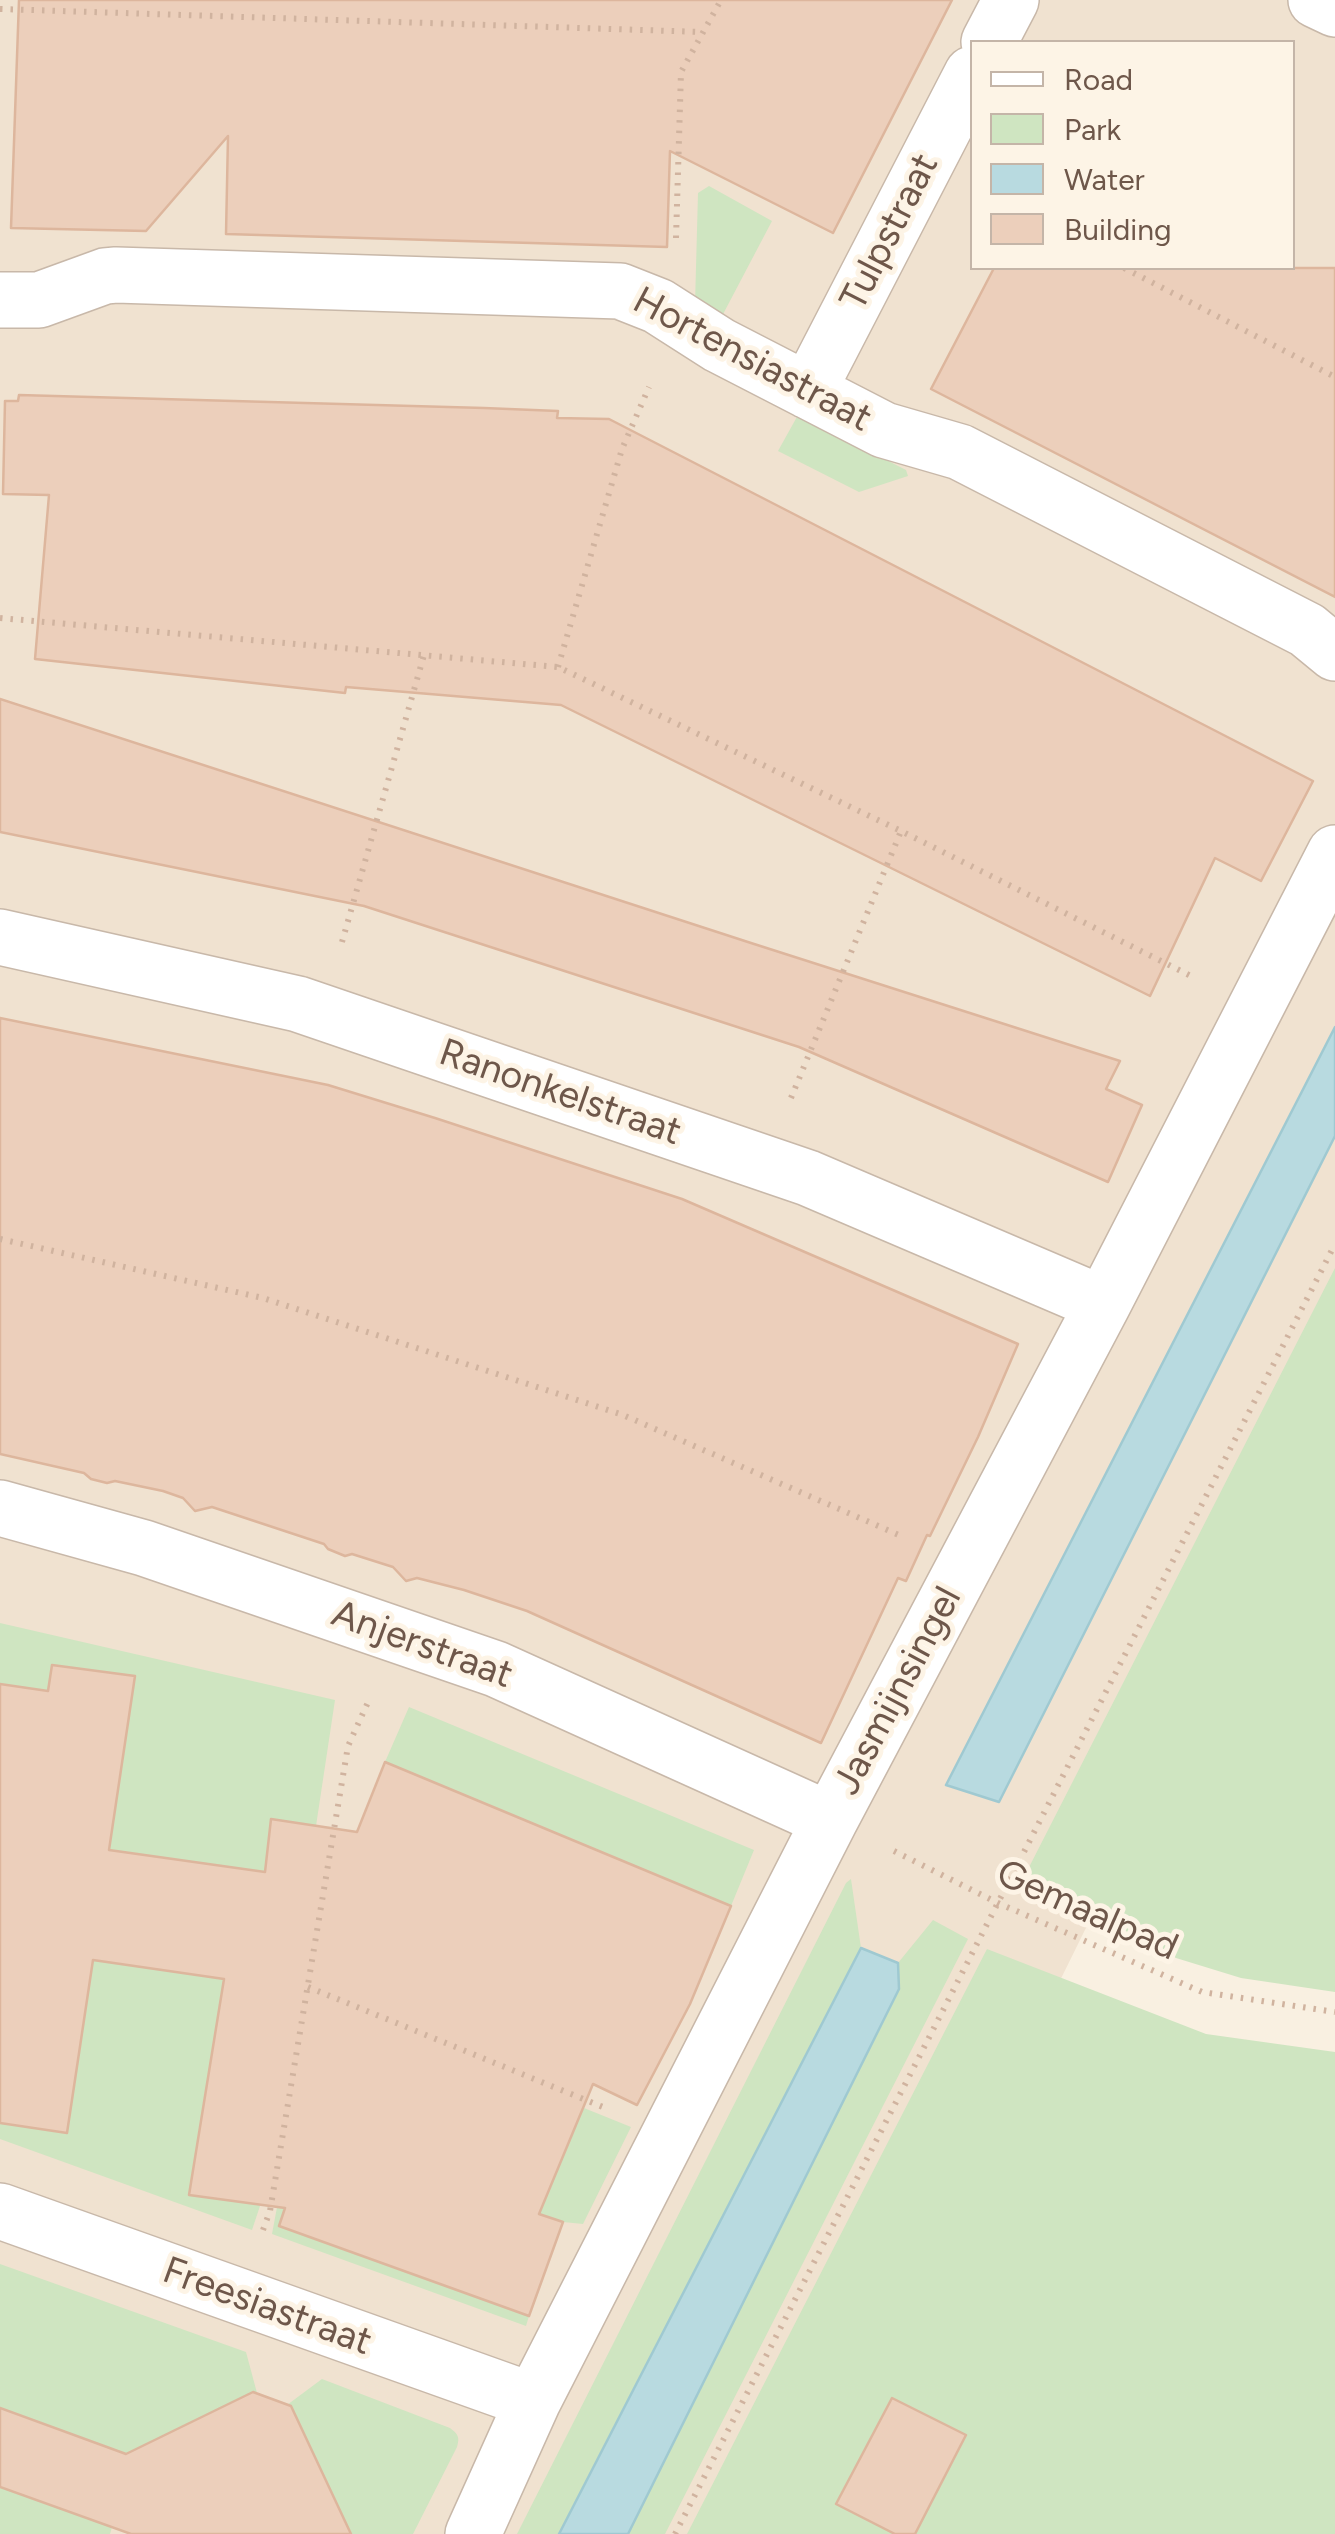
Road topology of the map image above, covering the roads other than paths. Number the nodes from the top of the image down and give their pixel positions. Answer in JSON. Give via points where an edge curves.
{"nodes":[{"id":1,"x":1011,"y":0,"type":"edge"},
{"id":2,"x":1316,"y":0,"type":"edge"},
{"id":3,"x":1335,"y":10,"type":"edge"},
{"id":4,"x":990,"y":40,"type":"edge"},
{"id":5,"x":970,"y":78,"type":"edge"},
{"id":6,"x":0,"y":300,"type":"edge"},
{"id":7,"x":808,"y":391,"type":"junction"},
{"id":8,"x":1335,"y":652,"type":"edge"},
{"id":9,"x":1335,"y":853,"type":"edge"},
{"id":10,"x":0,"y":937,"type":"edge"},
{"id":11,"x":1102,"y":1304,"type":"junction"},
{"id":12,"x":0,"y":1508,"type":"edge"},
{"id":13,"x":830,"y":1820,"type":"junction"},
{"id":14,"x":0,"y":2212,"type":"edge"},
{"id":15,"x":533,"y":2402,"type":"junction"},
{"id":16,"x":472,"y":2534,"type":"edge"}],
"edges":[{"from":1,"to":4,"type":"street"},
{"from":2,"to":3,"type":"street"},
{"from":5,"to":7,"type":"street","name":"Tulpstraat"},
{"from":6,"to":7,"type":"street","name":"Hortensiastraat","via":[[38,300],[105,276],[607,288],[658,306]]},
{"from":7,"to":8,"type":"street","name":"Hortensiastraat","via":[[884,430],[960,452],[1307,630]]},
{"from":9,"to":11,"type":"street","name":"Jasmijnsingel"},
{"from":10,"to":11,"type":"street","name":"Ranonkelstraat","via":[[298,1004],[808,1178]]},
{"from":11,"to":13,"type":"street","name":"Jasmijnsingel"},
{"from":12,"to":13,"type":"street","name":"Anjerstraat","via":[[144,1548],[496,1669]]},
{"from":13,"to":15,"type":"street","name":"Jasmijnsingel"},
{"from":14,"to":15,"type":"street","name":"Freesiastraat"},
{"from":15,"to":16,"type":"street","name":"Jasmijnsingel"}]}
